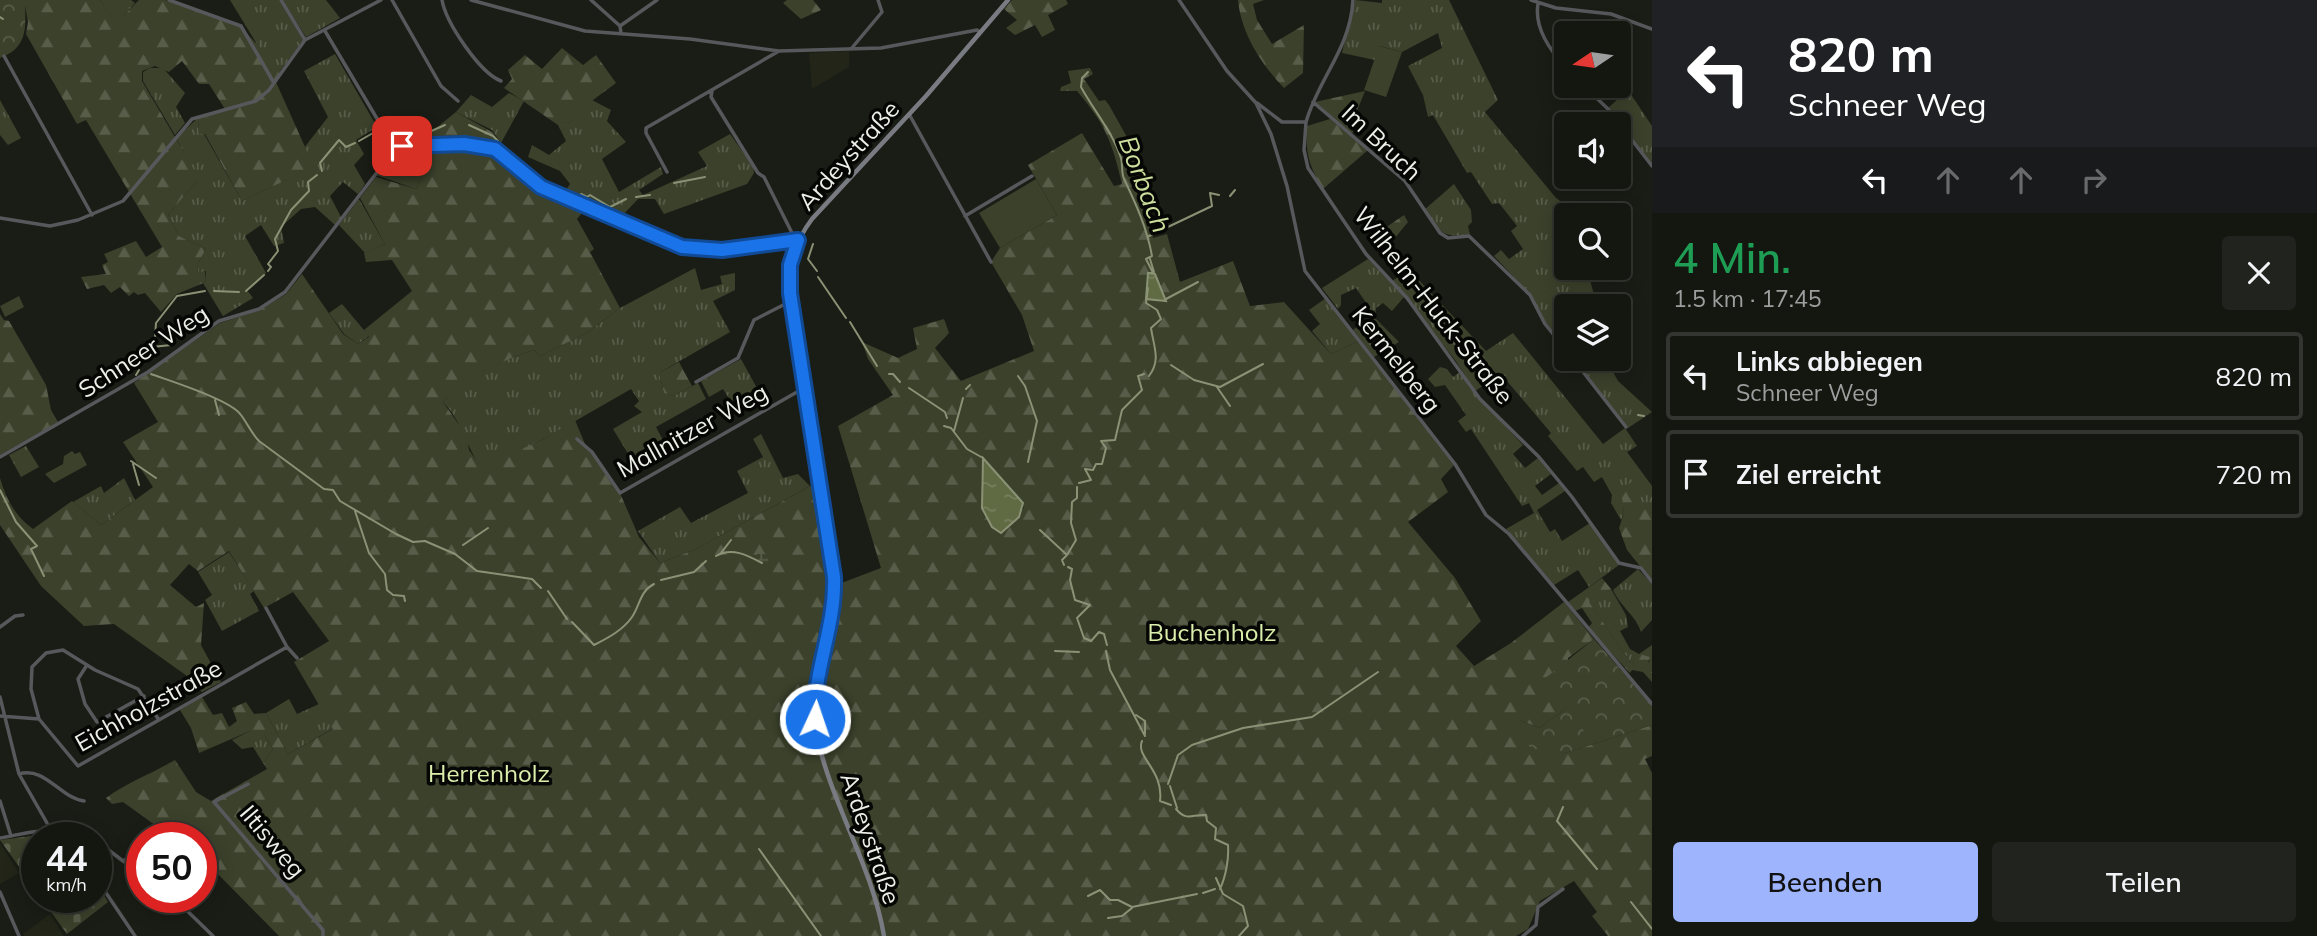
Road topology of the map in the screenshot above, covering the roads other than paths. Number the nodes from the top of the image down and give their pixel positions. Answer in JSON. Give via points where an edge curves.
{"nodes":[{"id":1,"x":169,"y":0,"type":"edge"},
{"id":2,"x":281,"y":0,"type":"edge"},
{"id":3,"x":381,"y":0,"type":"edge"},
{"id":4,"x":392,"y":0,"type":"edge"},
{"id":5,"x":442,"y":0,"type":"edge"},
{"id":6,"x":471,"y":0,"type":"edge"},
{"id":7,"x":591,"y":0,"type":"edge"},
{"id":8,"x":657,"y":0,"type":"edge"},
{"id":9,"x":878,"y":0,"type":"edge"},
{"id":10,"x":1008,"y":0,"type":"edge"},
{"id":11,"x":1180,"y":0,"type":"edge"},
{"id":12,"x":1353,"y":0,"type":"edge"},
{"id":13,"x":1531,"y":0,"type":"edge"},
{"id":14,"x":1538,"y":4,"type":"junction"},
{"id":15,"x":620,"y":26,"type":"junction"},
{"id":16,"x":1652,"y":29,"type":"edge"},
{"id":17,"x":324,"y":30,"type":"junction"},
{"id":18,"x":980,"y":32,"type":"junction"},
{"id":19,"x":621,"y":33,"type":"junction"},
{"id":20,"x":305,"y":40,"type":"junction"},
{"id":21,"x":851,"y":49,"type":"junction"},
{"id":22,"x":779,"y":51,"type":"junction"},
{"id":23,"x":1554,"y":52,"type":"edge"},
{"id":24,"x":4,"y":56,"type":"dead end"},
{"id":25,"x":501,"y":81,"type":"dead end"},
{"id":26,"x":274,"y":83,"type":"junction"},
{"id":27,"x":712,"y":91,"type":"junction"},
{"id":28,"x":1597,"y":98,"type":"edge"},
{"id":29,"x":458,"y":101,"type":"dead end"},
{"id":30,"x":1313,"y":102,"type":"junction"},
{"id":31,"x":1256,"y":103,"type":"junction"},
{"id":32,"x":909,"y":114,"type":"junction"},
{"id":33,"x":1306,"y":122,"type":"junction"},
{"id":34,"x":395,"y":149,"type":"junction"},
{"id":35,"x":1652,"y":166,"type":"edge"},
{"id":36,"x":667,"y":172,"type":"dead end"},
{"id":37,"x":1032,"y":176,"type":"dead end"},
{"id":38,"x":92,"y":215,"type":"junction"},
{"id":39,"x":965,"y":216,"type":"junction"},
{"id":40,"x":0,"y":218,"type":"edge"},
{"id":41,"x":796,"y":240,"type":"junction"},
{"id":42,"x":991,"y":262,"type":"dead end"},
{"id":43,"x":791,"y":301,"type":"junction"},
{"id":44,"x":1554,"y":335,"type":"edge"},
{"id":45,"x":1582,"y":371,"type":"edge"},
{"id":46,"x":696,"y":382,"type":"dead end"},
{"id":47,"x":804,"y":388,"type":"junction"},
{"id":48,"x":1626,"y":427,"type":"dead end"},
{"id":49,"x":577,"y":439,"type":"dead end"},
{"id":50,"x":0,"y":457,"type":"edge"},
{"id":51,"x":1652,"y":582,"type":"edge"},
{"id":52,"x":266,"y":608,"type":"dead end"},
{"id":53,"x":23,"y":615,"type":"dead end"},
{"id":54,"x":0,"y":627,"type":"edge"},
{"id":55,"x":287,"y":647,"type":"junction"},
{"id":56,"x":297,"y":658,"type":"dead end"},
{"id":57,"x":87,"y":666,"type":"junction"},
{"id":58,"x":0,"y":696,"type":"edge"},
{"id":59,"x":144,"y":696,"type":"junction"},
{"id":60,"x":1652,"y":704,"type":"edge"},
{"id":61,"x":2,"y":716,"type":"edge"},
{"id":62,"x":39,"y":719,"type":"junction"},
{"id":63,"x":159,"y":720,"type":"junction"},
{"id":64,"x":19,"y":774,"type":"junction"},
{"id":65,"x":248,"y":784,"type":"dead end"},
{"id":66,"x":0,"y":801,"type":"edge"},
{"id":67,"x":84,"y":801,"type":"dead end"},
{"id":68,"x":46,"y":822,"type":"edge"},
{"id":69,"x":21,"y":834,"type":"edge"},
{"id":70,"x":11,"y":836,"type":"junction"},
{"id":71,"x":0,"y":838,"type":"edge"},
{"id":72,"x":112,"y":853,"type":"edge"},
{"id":73,"x":126,"y":859,"type":"edge"},
{"id":74,"x":123,"y":861,"type":"junction"},
{"id":75,"x":126,"y":863,"type":"edge"},
{"id":76,"x":1563,"y":889,"type":"dead end"},
{"id":77,"x":0,"y":892,"type":"edge"},
{"id":78,"x":112,"y":902,"type":"edge"},
{"id":79,"x":189,"y":913,"type":"edge"},
{"id":80,"x":19,"y":936,"type":"edge"},
{"id":81,"x":135,"y":936,"type":"edge"},
{"id":82,"x":213,"y":936,"type":"edge"},
{"id":83,"x":323,"y":936,"type":"edge"},
{"id":84,"x":884,"y":936,"type":"edge"},
{"id":85,"x":1522,"y":936,"type":"edge"}],
"edges":[{"from":1,"to":26,"type":"street","via":[[241,26]]},
{"from":2,"to":20,"type":"street"},
{"from":3,"to":17,"type":"street"},
{"from":4,"to":29,"type":"street","via":[[441,86]]},
{"from":5,"to":25,"type":"street","via":[[450,23],[490,77]]},
{"from":6,"to":19,"type":"street","via":[[575,30]]},
{"from":7,"to":15,"type":"street"},
{"from":8,"to":15,"type":"street"},
{"from":9,"to":21,"type":"street","via":[[883,10]]},
{"from":10,"to":18,"type":"main road","name":"Ardeystraße"},
{"from":11,"to":31,"type":"street","name":"Kermelberg","via":[[1227,71]]},
{"from":12,"to":30,"type":"street","name":"Wilhelm-Huck-Straße","via":[[1344,46]]},
{"from":13,"to":14,"type":"street"},
{"from":14,"to":16,"type":"street","via":[[1611,14]]},
{"from":14,"to":23,"type":"street","via":[[1539,26]]},
{"from":15,"to":19,"type":"street"},
{"from":17,"to":20,"type":"street"},
{"from":17,"to":34,"type":"street"},
{"from":18,"to":21,"type":"street"},
{"from":18,"to":32,"type":"main road","name":"Ardeystraße"},
{"from":19,"to":22,"type":"street"},
{"from":20,"to":26,"type":"street"},
{"from":21,"to":22,"type":"street"},
{"from":22,"to":27,"type":"street"},
{"from":24,"to":38,"type":"street"},
{"from":26,"to":38,"type":"street","via":[[256,101],[192,119],[134,192]]},
{"from":27,"to":36,"type":"street","via":[[646,130]]},
{"from":27,"to":41,"type":"street","via":[[711,97],[764,177]]},
{"from":28,"to":35,"type":"street"},
{"from":30,"to":33,"type":"street","name":"Wilhelm-Huck-Straße"},
{"from":30,"to":44,"type":"street","name":"Im Bruch","via":[[1406,181],[1440,233],[1448,238],[1469,236],[1491,254],[1530,295]]},
{"from":31,"to":33,"type":"street","via":[[1282,121]]},
{"from":31,"to":60,"type":"street","name":"Kermelberg","via":[[1281,162],[1305,271],[1455,464],[1486,515],[1517,543]]},
{"from":32,"to":39,"type":"street"},
{"from":32,"to":41,"type":"main road","name":"Ardeystraße"},
{"from":33,"to":51,"type":"street","name":"Wilhelm-Huck-Straße","via":[[1308,168],[1370,259],[1407,298],[1480,400],[1539,457],[1572,497],[1619,563],[1641,568]]},
{"from":34,"to":41,"type":"street","via":[[414,144],[464,144],[495,149],[541,187],[682,247],[722,250]]},
{"from":34,"to":50,"type":"street","name":"Schneer Weg","via":[[285,292],[259,309],[219,321],[148,372]]},
{"from":37,"to":39,"type":"street"},
{"from":38,"to":40,"type":"street","via":[[50,226]]},
{"from":39,"to":42,"type":"street"},
{"from":41,"to":43,"type":"main road","name":"Ardeystraße","via":[[789,271]]},
{"from":43,"to":46,"type":"street","via":[[754,320],[738,358]]},
{"from":43,"to":47,"type":"main road","name":"Ardeystraße"},
{"from":45,"to":48,"type":"street"},
{"from":47,"to":49,"type":"street","name":"Mallnitzer Weg","via":[[620,493],[592,452]]},
{"from":47,"to":84,"type":"main road","name":"Ardeystraße","via":[[834,577],[832,612],[816,688],[816,730]]},
{"from":52,"to":55,"type":"street"},
{"from":53,"to":54,"type":"street"},
{"from":55,"to":56,"type":"street"},
{"from":55,"to":63,"type":"street","name":"Eichholzstraße"},
{"from":57,"to":59,"type":"street"},
{"from":57,"to":59,"type":"street","via":[[78,680],[85,704],[97,722]]},
{"from":57,"to":62,"type":"street","via":[[63,650],[52,650],[35,662],[31,689]]},
{"from":58,"to":61,"type":"street"},
{"from":59,"to":63,"type":"street"},
{"from":61,"to":62,"type":"street","name":"Eichholzstraße"},
{"from":61,"to":64,"type":"street"},
{"from":62,"to":63,"type":"street","name":"Eichholzstraße","via":[[76,767]]},
{"from":64,"to":67,"type":"street","via":[[41,776]]},
{"from":64,"to":68,"type":"street"},
{"from":65,"to":83,"type":"street","name":"Iltisweg","via":[[214,802],[296,895]]},
{"from":66,"to":70,"type":"street"},
{"from":69,"to":70,"type":"street"},
{"from":70,"to":71,"type":"street"},
{"from":72,"to":74,"type":"street"},
{"from":73,"to":74,"type":"street"},
{"from":74,"to":75,"type":"street"},
{"from":76,"to":85,"type":"street","via":[[1538,907],[1536,925]]},
{"from":77,"to":80,"type":"street"},
{"from":78,"to":81,"type":"street"},
{"from":79,"to":82,"type":"street"}]}
